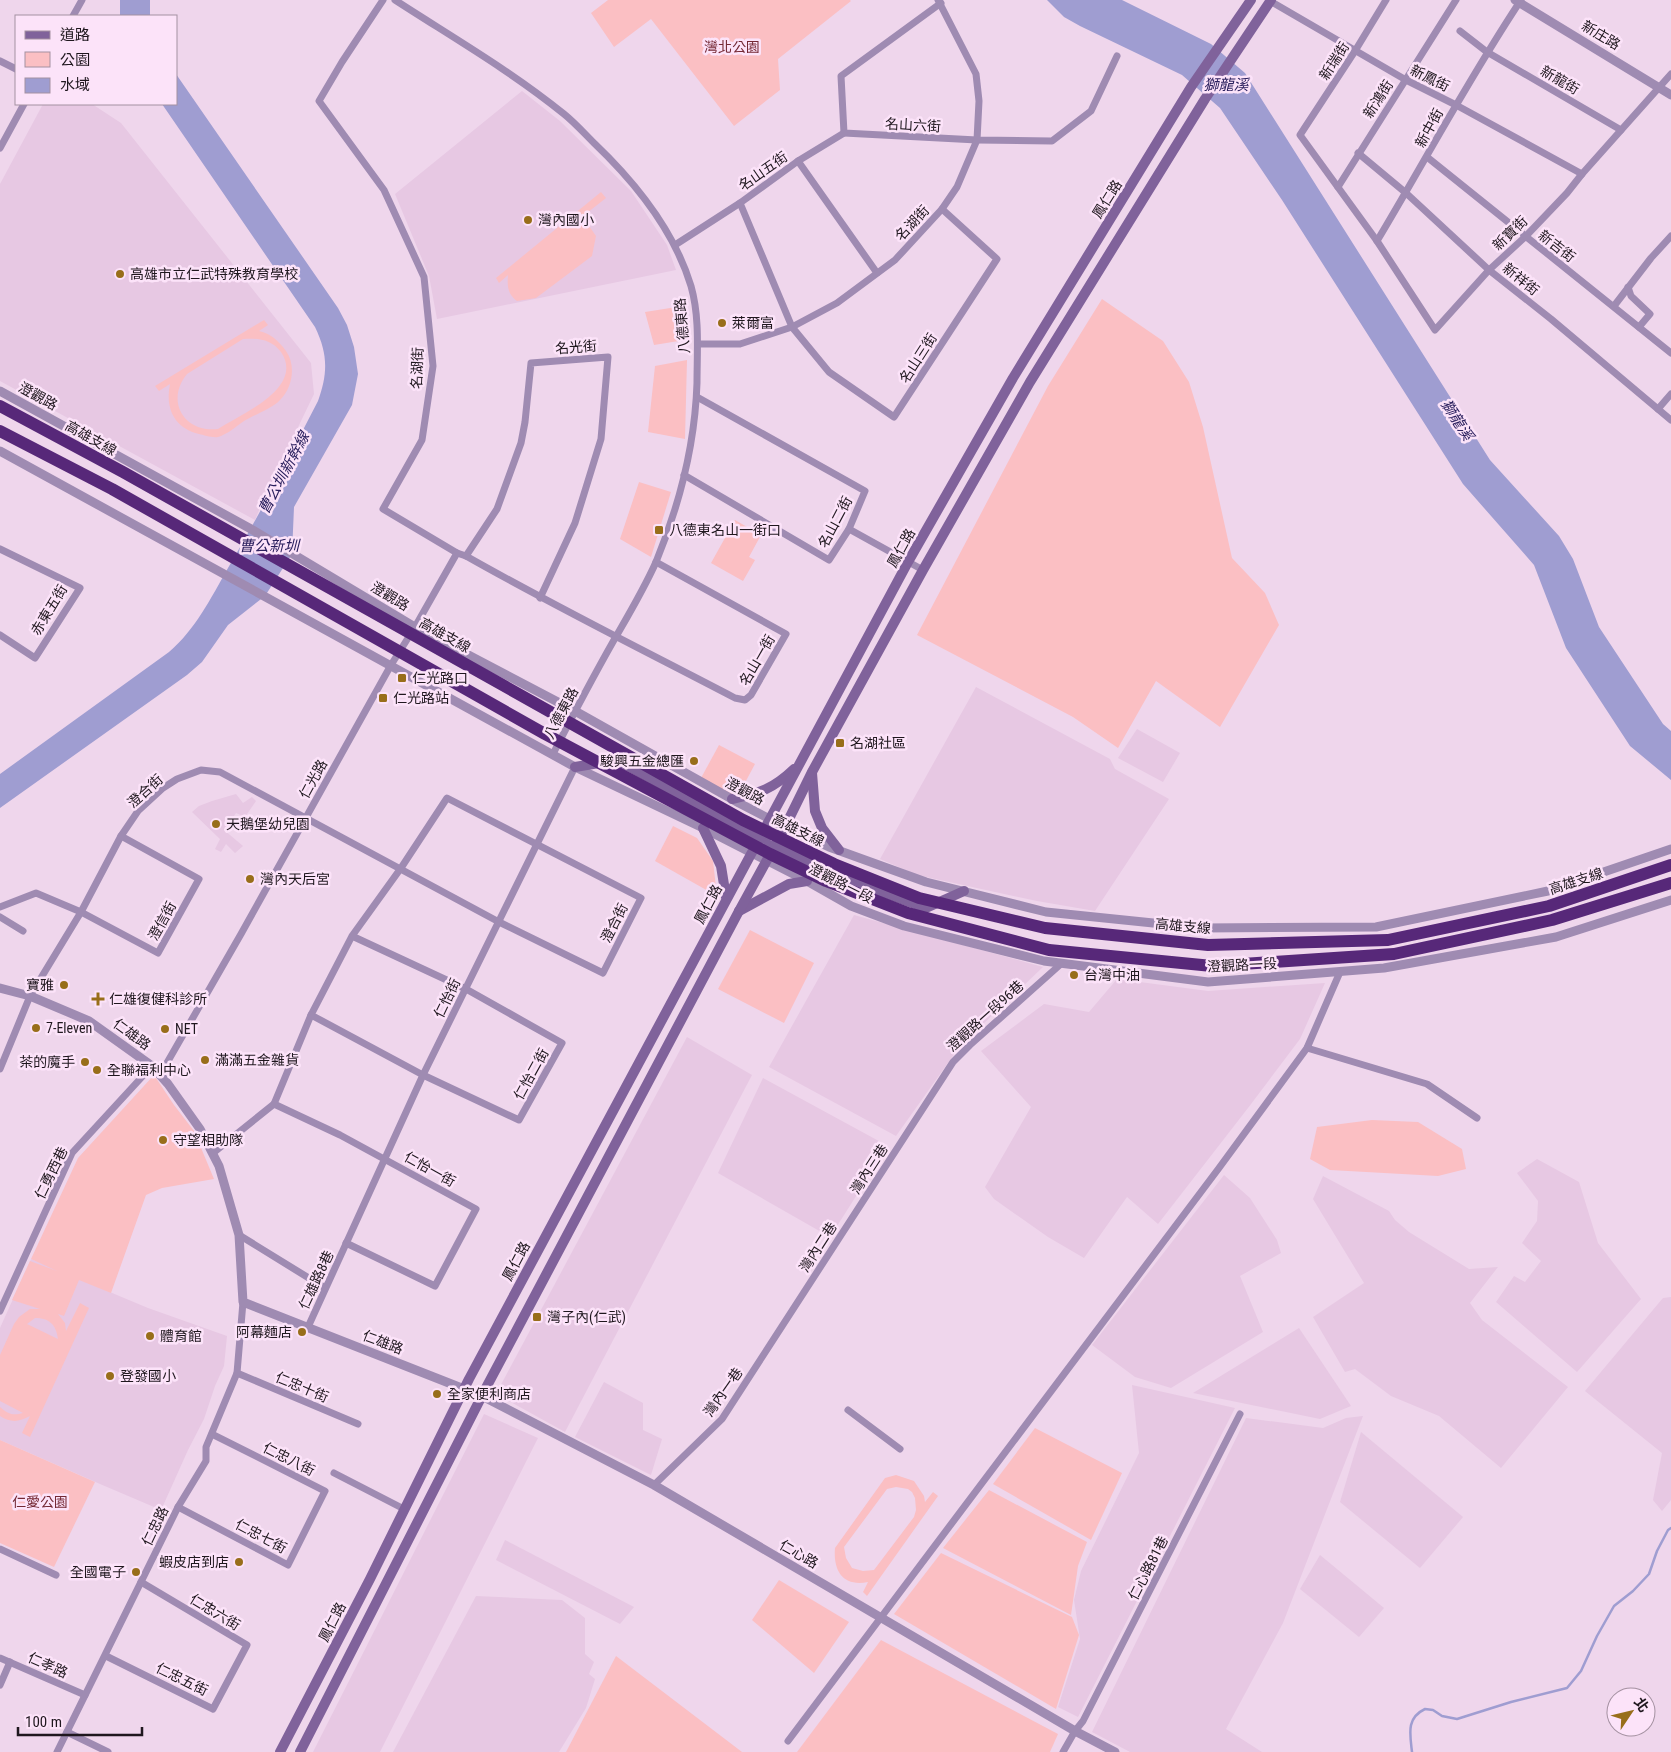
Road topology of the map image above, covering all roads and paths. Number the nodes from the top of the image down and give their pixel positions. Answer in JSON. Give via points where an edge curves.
{"nodes":[{"id":1,"x":82,"y":0,"type":"edge"},
{"id":2,"x":383,"y":0,"type":"edge"},
{"id":3,"x":395,"y":0,"type":"edge"},
{"id":4,"x":1251,"y":0,"type":"edge"},
{"id":5,"x":1270,"y":0,"type":"edge"},
{"id":6,"x":1386,"y":0,"type":"edge"},
{"id":7,"x":1456,"y":0,"type":"edge"},
{"id":8,"x":1519,"y":1,"type":"edge"},
{"id":9,"x":940,"y":2,"type":"edge"},
{"id":10,"x":74,"y":15,"type":"edge"},
{"id":11,"x":1460,"y":31,"type":"dead end"},
{"id":12,"x":1355,"y":51,"type":"junction"},
{"id":13,"x":1487,"y":52,"type":"junction"},
{"id":14,"x":1117,"y":56,"type":"dead end"},
{"id":15,"x":0,"y":61,"type":"edge"},
{"id":16,"x":15,"y":69,"type":"edge"},
{"id":17,"x":1671,"y":74,"type":"edge"},
{"id":18,"x":1406,"y":80,"type":"junction"},
{"id":19,"x":1658,"y":87,"type":"junction"},
{"id":20,"x":1671,"y":95,"type":"edge"},
{"id":21,"x":1456,"y":104,"type":"junction"},
{"id":22,"x":23,"y":105,"type":"edge"},
{"id":23,"x":1621,"y":130,"type":"junction"},
{"id":24,"x":844,"y":133,"type":"junction"},
{"id":25,"x":978,"y":140,"type":"junction"},
{"id":26,"x":0,"y":148,"type":"edge"},
{"id":27,"x":1358,"y":153,"type":"junction"},
{"id":28,"x":1427,"y":157,"type":"junction"},
{"id":29,"x":798,"y":161,"type":"junction"},
{"id":30,"x":1582,"y":174,"type":"junction"},
{"id":31,"x":1338,"y":186,"type":"junction"},
{"id":32,"x":1406,"y":193,"type":"junction"},
{"id":33,"x":740,"y":203,"type":"junction"},
{"id":34,"x":942,"y":209,"type":"junction"},
{"id":35,"x":1671,"y":236,"type":"edge"},
{"id":36,"x":1525,"y":237,"type":"junction"},
{"id":37,"x":1377,"y":241,"type":"junction"},
{"id":38,"x":676,"y":245,"type":"junction"},
{"id":39,"x":1489,"y":270,"type":"junction"},
{"id":40,"x":877,"y":274,"type":"junction"},
{"id":41,"x":1628,"y":287,"type":"junction"},
{"id":42,"x":1614,"y":306,"type":"junction"},
{"id":43,"x":792,"y":327,"type":"junction"},
{"id":44,"x":1639,"y":327,"type":"junction"},
{"id":45,"x":698,"y":344,"type":"junction"},
{"id":46,"x":1671,"y":353,"type":"edge"},
{"id":47,"x":0,"y":391,"type":"edge"},
{"id":48,"x":1671,"y":394,"type":"edge"},
{"id":49,"x":697,"y":397,"type":"junction"},
{"id":50,"x":0,"y":406,"type":"edge"},
{"id":51,"x":1658,"y":409,"type":"junction"},
{"id":52,"x":1671,"y":420,"type":"edge"},
{"id":53,"x":0,"y":430,"type":"edge"},
{"id":54,"x":0,"y":451,"type":"edge"},
{"id":55,"x":684,"y":476,"type":"junction"},
{"id":56,"x":849,"y":529,"type":"junction"},
{"id":57,"x":0,"y":549,"type":"edge"},
{"id":58,"x":457,"y":553,"type":"junction"},
{"id":59,"x":466,"y":556,"type":"junction"},
{"id":60,"x":656,"y":562,"type":"junction"},
{"id":61,"x":908,"y":562,"type":"junction"},
{"id":62,"x":923,"y":570,"type":"junction"},
{"id":63,"x":540,"y":598,"type":"junction"},
{"id":64,"x":415,"y":627,"type":"junction"},
{"id":65,"x":0,"y":635,"type":"edge"},
{"id":66,"x":617,"y":636,"type":"junction"},
{"id":67,"x":391,"y":666,"type":"junction"},
{"id":68,"x":575,"y":711,"type":"junction"},
{"id":69,"x":553,"y":754,"type":"junction"},
{"id":70,"x":800,"y":763,"type":"junction"},
{"id":71,"x":575,"y":766,"type":"junction"},
{"id":72,"x":812,"y":772,"type":"junction"},
{"id":73,"x":732,"y":799,"type":"junction"},
{"id":74,"x":306,"y":817,"type":"junction"},
{"id":75,"x":770,"y":820,"type":"junction"},
{"id":76,"x":785,"y":827,"type":"junction"},
{"id":77,"x":703,"y":828,"type":"junction"},
{"id":78,"x":121,"y":836,"type":"junction"},
{"id":79,"x":758,"y":841,"type":"junction"},
{"id":80,"x":776,"y":843,"type":"junction"},
{"id":81,"x":536,"y":845,"type":"junction"},
{"id":82,"x":1671,"y":849,"type":"edge"},
{"id":83,"x":839,"y":850,"type":"junction"},
{"id":84,"x":751,"y":854,"type":"junction"},
{"id":85,"x":766,"y":861,"type":"junction"},
{"id":86,"x":1671,"y":865,"type":"edge"},
{"id":87,"x":401,"y":868,"type":"junction"},
{"id":88,"x":807,"y":881,"type":"junction"},
{"id":89,"x":1671,"y":883,"type":"edge"},
{"id":90,"x":964,"y":892,"type":"junction"},
{"id":91,"x":726,"y":898,"type":"junction"},
{"id":92,"x":1671,"y":900,"type":"edge"},
{"id":93,"x":0,"y":907,"type":"edge"},
{"id":94,"x":739,"y":911,"type":"junction"},
{"id":95,"x":80,"y":912,"type":"junction"},
{"id":96,"x":0,"y":917,"type":"edge"},
{"id":97,"x":499,"y":922,"type":"junction"},
{"id":98,"x":24,"y":931,"type":"dead end"},
{"id":99,"x":352,"y":936,"type":"junction"},
{"id":100,"x":1062,"y":963,"type":"junction"},
{"id":101,"x":1340,"y":972,"type":"junction"},
{"id":102,"x":0,"y":988,"type":"edge"},
{"id":103,"x":466,"y":989,"type":"junction"},
{"id":104,"x":30,"y":996,"type":"junction"},
{"id":105,"x":311,"y":1015,"type":"junction"},
{"id":106,"x":1306,"y":1048,"type":"junction"},
{"id":107,"x":152,"y":1066,"type":"junction"},
{"id":108,"x":0,"y":1069,"type":"edge"},
{"id":109,"x":160,"y":1075,"type":"junction"},
{"id":110,"x":423,"y":1075,"type":"junction"},
{"id":111,"x":274,"y":1104,"type":"junction"},
{"id":112,"x":1477,"y":1118,"type":"dead end"},
{"id":113,"x":899,"y":1145,"type":"joint"},
{"id":114,"x":213,"y":1153,"type":"junction"},
{"id":115,"x":385,"y":1158,"type":"junction"},
{"id":116,"x":859,"y":1207,"type":"joint"},
{"id":117,"x":240,"y":1235,"type":"junction"},
{"id":118,"x":346,"y":1243,"type":"junction"},
{"id":119,"x":325,"y":1288,"type":"junction"},
{"id":120,"x":798,"y":1301,"type":"joint"},
{"id":121,"x":243,"y":1302,"type":"junction"},
{"id":122,"x":0,"y":1311,"type":"edge"},
{"id":123,"x":308,"y":1327,"type":"junction"},
{"id":124,"x":237,"y":1374,"type":"junction"},
{"id":125,"x":464,"y":1388,"type":"junction"},
{"id":126,"x":482,"y":1396,"type":"junction"},
{"id":127,"x":848,"y":1410,"type":"dead end"},
{"id":128,"x":1240,"y":1414,"type":"dead end"},
{"id":129,"x":358,"y":1424,"type":"dead end"},
{"id":130,"x":212,"y":1434,"type":"junction"},
{"id":131,"x":900,"y":1449,"type":"dead end"},
{"id":132,"x":334,"y":1473,"type":"dead end"},
{"id":133,"x":654,"y":1485,"type":"junction"},
{"id":134,"x":178,"y":1507,"type":"junction"},
{"id":135,"x":404,"y":1509,"type":"junction"},
{"id":136,"x":311,"y":1521,"type":"joint"},
{"id":137,"x":0,"y":1549,"type":"edge"},
{"id":138,"x":56,"y":1574,"type":"dead end"},
{"id":139,"x":141,"y":1582,"type":"junction"},
{"id":140,"x":881,"y":1618,"type":"junction"},
{"id":141,"x":106,"y":1656,"type":"junction"},
{"id":142,"x":0,"y":1658,"type":"edge"},
{"id":143,"x":10,"y":1662,"type":"junction"},
{"id":144,"x":231,"y":1675,"type":"joint"},
{"id":145,"x":0,"y":1685,"type":"edge"},
{"id":146,"x":85,"y":1695,"type":"junction"},
{"id":147,"x":1075,"y":1731,"type":"junction"},
{"id":148,"x":67,"y":1732,"type":"junction"},
{"id":149,"x":788,"y":1741,"type":"dead end"},
{"id":150,"x":57,"y":1752,"type":"edge"},
{"id":151,"x":108,"y":1752,"type":"edge"},
{"id":152,"x":280,"y":1752,"type":"edge"},
{"id":153,"x":300,"y":1752,"type":"edge"},
{"id":154,"x":1063,"y":1752,"type":"edge"},
{"id":155,"x":1115,"y":1752,"type":"edge"}],
"edges":[{"from":1,"to":10,"type":"street"},
{"from":2,"to":58,"type":"street","name":"名湖街","via":[[319,101],[384,190],[424,277],[433,366],[422,440],[383,509]]},
{"from":3,"to":38,"type":"street","name":"八德東路","via":[[565,114],[616,164]]},
{"from":4,"to":61,"type":"main road","name":"鳳仁路","via":[[1192,87],[1013,378]]},
{"from":5,"to":12,"type":"street","name":"新鳳街"},
{"from":5,"to":62,"type":"main road","via":[[1030,382]]},
{"from":6,"to":12,"type":"street","name":"新瑞街"},
{"from":7,"to":18,"type":"street","name":"新鴻街"},
{"from":8,"to":13,"type":"street","name":"新中街"},
{"from":8,"to":19,"type":"street","name":"新庄路"},
{"from":9,"to":24,"type":"street","via":[[841,76]]},
{"from":9,"to":25,"type":"street","name":"名湖街","via":[[976,74]]},
{"from":11,"to":13,"type":"street","name":"新龍街"},
{"from":12,"to":18,"type":"street","name":"新鳳街"},
{"from":12,"to":31,"type":"street","name":"新瑞街","via":[[1300,135]]},
{"from":13,"to":21,"type":"street","name":"新中街"},
{"from":13,"to":23,"type":"street","name":"新龍街"},
{"from":14,"to":25,"type":"street","name":"名山六街","via":[[1091,111],[1052,141]]},
{"from":15,"to":16,"type":"street"},
{"from":17,"to":19,"type":"street","name":"新寶街"},
{"from":18,"to":21,"type":"street","name":"新鳳街"},
{"from":18,"to":27,"type":"street","name":"新鴻街"},
{"from":19,"to":20,"type":"street","name":"新庄路"},
{"from":19,"to":23,"type":"street","name":"新寶街"},
{"from":21,"to":28,"type":"street","name":"新中街"},
{"from":21,"to":30,"type":"street","name":"新鳳街"},
{"from":22,"to":26,"type":"street"},
{"from":23,"to":30,"type":"street","name":"新寶街"},
{"from":24,"to":25,"type":"street","name":"名山六街"},
{"from":24,"to":29,"type":"street"},
{"from":25,"to":34,"type":"street","name":"名湖街","via":[[957,187]]},
{"from":27,"to":31,"type":"street","name":"新鴻街"},
{"from":27,"to":32,"type":"street","name":"新祥街"},
{"from":28,"to":32,"type":"street","name":"新中街"},
{"from":28,"to":36,"type":"street","name":"新吉街"},
{"from":29,"to":33,"type":"street","name":"名山五街"},
{"from":29,"to":40,"type":"street","name":"名山五街"},
{"from":30,"to":36,"type":"street","name":"新寶街"},
{"from":31,"to":37,"type":"street"},
{"from":32,"to":37,"type":"street","name":"新中街"},
{"from":32,"to":39,"type":"street","name":"新祥街"},
{"from":33,"to":38,"type":"street"},
{"from":33,"to":43,"type":"street","name":"名山五街"},
{"from":34,"to":40,"type":"street","name":"名湖街","via":[[895,260]]},
{"from":34,"to":43,"type":"street","name":"名山三街","via":[[997,259],[894,417],[829,372]]},
{"from":35,"to":41,"type":"street"},
{"from":36,"to":39,"type":"street","name":"新寶街"},
{"from":36,"to":42,"type":"street","name":"新吉街"},
{"from":37,"to":39,"type":"street","name":"新寶街","via":[[1436,330]]},
{"from":38,"to":45,"type":"street","name":"八德東路","via":[[691,288]]},
{"from":39,"to":51,"type":"street","name":"新祥街"},
{"from":40,"to":43,"type":"street","name":"名湖街","via":[[837,303]]},
{"from":41,"to":42,"type":"street"},
{"from":41,"to":44,"type":"street","via":[[1631,296],[1650,314]]},
{"from":42,"to":44,"type":"street","name":"新吉街"},
{"from":43,"to":45,"type":"street","name":"名湖街","via":[[740,344]]},
{"from":44,"to":46,"type":"street","name":"新吉街"},
{"from":45,"to":49,"type":"street","name":"八德東路"},
{"from":47,"to":64,"type":"street","name":"澄觀路","via":[[251,529]]},
{"from":48,"to":51,"type":"street"},
{"from":49,"to":55,"type":"street","name":"八德東路"},
{"from":49,"to":56,"type":"street","name":"名山二街","via":[[865,491]]},
{"from":50,"to":86,"type":"highway","name":"高雄支線","via":[[743,820],[834,864],[919,898],[1046,928],[1208,945],[1388,940],[1550,906]]},
{"from":51,"to":52,"type":"street","name":"新祥街"},
{"from":53,"to":89,"type":"highway","via":[[121,494],[562,744],[778,858],[908,913],[1049,950],[1212,966],[1394,954],[1552,920]]},
{"from":54,"to":67,"type":"street"},
{"from":55,"to":56,"type":"street","name":"名山二街","via":[[829,560]]},
{"from":55,"to":60,"type":"street","name":"八德東路"},
{"from":56,"to":61,"type":"street"},
{"from":57,"to":65,"type":"street","name":"赤東五街","via":[[80,588],[35,658]]},
{"from":58,"to":59,"type":"street","name":"名湖街"},
{"from":58,"to":64,"type":"street","name":"仁光路"},
{"from":59,"to":63,"type":"street","name":"名湖街"},
{"from":59,"to":63,"type":"street","name":"名光街","via":[[497,509],[521,443],[530,363],[608,358],[601,439],[574,523]]},
{"from":60,"to":66,"type":"street","name":"八德東路"},
{"from":60,"to":66,"type":"street","name":"名山一街","via":[[786,634],[745,700],[735,698]]},
{"from":61,"to":62,"type":"street"},
{"from":61,"to":70,"type":"main road","name":"鳳仁路"},
{"from":62,"to":72,"type":"main road"},
{"from":63,"to":66,"type":"street","name":"名湖街"},
{"from":64,"to":67,"type":"street","name":"仁光路"},
{"from":64,"to":68,"type":"street","name":"澄觀路"},
{"from":66,"to":68,"type":"street","name":"八德東路"},
{"from":67,"to":69,"type":"street"},
{"from":67,"to":74,"type":"street","name":"仁光路"},
{"from":68,"to":69,"type":"street","name":"八德東路"},
{"from":68,"to":73,"type":"street","name":"澄觀路"},
{"from":69,"to":71,"type":"street"},
{"from":70,"to":73,"type":"main road","via":[[769,789]]},
{"from":70,"to":75,"type":"main road","name":"鳳仁路"},
{"from":71,"to":77,"type":"street"},
{"from":71,"to":79,"type":"main road","via":[[617,760]]},
{"from":71,"to":81,"type":"street","name":"仁怡街"},
{"from":72,"to":76,"type":"main road"},
{"from":72,"to":83,"type":"main road","via":[[815,811],[822,828]]},
{"from":73,"to":75,"type":"street","name":"澄觀路"},
{"from":74,"to":78,"type":"street","name":"澄合街","via":[[220,772],[200,770],[163,788],[138,811]]},
{"from":74,"to":87,"type":"street","name":"澄合街"},
{"from":74,"to":109,"type":"street","name":"仁光路"},
{"from":75,"to":76,"type":"street","name":"澄觀路一段"},
{"from":75,"to":79,"type":"main road","name":"鳳仁路"},
{"from":76,"to":80,"type":"main road"},
{"from":76,"to":83,"type":"street","name":"澄觀路一段"},
{"from":77,"to":84,"type":"street"},
{"from":77,"to":91,"type":"main road","via":[[721,866]]},
{"from":78,"to":95,"type":"street","name":"澄合街"},
{"from":78,"to":95,"type":"street","name":"澄信街","via":[[199,879],[158,953]]},
{"from":79,"to":80,"type":"main road"},
{"from":79,"to":84,"type":"main road","name":"鳳仁路"},
{"from":80,"to":85,"type":"main road"},
{"from":80,"to":90,"type":"main road","via":[[866,886],[926,908]]},
{"from":81,"to":87,"type":"street","name":"澄合街","via":[[447,798]]},
{"from":81,"to":97,"type":"street","name":"仁怡街"},
{"from":81,"to":97,"type":"street","name":"澄合街","via":[[641,898],[627,928],[603,973]]},
{"from":82,"to":90,"type":"street","name":"澄觀路一段","via":[[1548,891],[1376,927],[1202,928],[1046,912]]},
{"from":83,"to":90,"type":"street","name":"澄觀路一段","via":[[926,882]]},
{"from":84,"to":85,"type":"street"},
{"from":84,"to":91,"type":"main road","name":"鳳仁路"},
{"from":85,"to":88,"type":"street","name":"澄觀路一段"},
{"from":85,"to":94,"type":"main road"},
{"from":87,"to":97,"type":"street","name":"澄合街"},
{"from":87,"to":99,"type":"street"},
{"from":88,"to":94,"type":"main road","via":[[789,884]]},
{"from":88,"to":100,"type":"street","name":"澄觀路一段","via":[[851,906],[904,926]]},
{"from":91,"to":125,"type":"main road","name":"鳳仁路"},
{"from":92,"to":101,"type":"street","name":"澄觀路一段","via":[[1556,937],[1384,968]]},
{"from":93,"to":95,"type":"street","name":"澄信街","via":[[36,894]]},
{"from":94,"to":126,"type":"main road"},
{"from":95,"to":104,"type":"street","name":"澄合街"},
{"from":96,"to":98,"type":"street"},
{"from":97,"to":103,"type":"street","name":"仁怡街"},
{"from":99,"to":103,"type":"street","name":"仁怡二街"},
{"from":99,"to":105,"type":"street"},
{"from":100,"to":101,"type":"street","name":"澄觀路一段","via":[[1208,982]]},
{"from":100,"to":113,"type":"street","name":"澄觀路一段96巷","via":[[953,1062]]},
{"from":101,"to":106,"type":"street"},
{"from":102,"to":104,"type":"street","name":"仁雄路"},
{"from":103,"to":110,"type":"street","name":"仁怡街"},
{"from":103,"to":110,"type":"street","name":"仁怡二街","via":[[562,1043],[519,1120]]},
{"from":104,"to":107,"type":"street","name":"仁雄路","via":[[89,1021]]},
{"from":104,"to":108,"type":"street","name":"澄合街"},
{"from":105,"to":110,"type":"street","name":"仁怡二街"},
{"from":105,"to":111,"type":"street"},
{"from":106,"to":112,"type":"street","via":[[1427,1084]]},
{"from":106,"to":140,"type":"street"},
{"from":107,"to":109,"type":"street","name":"仁雄路"},
{"from":107,"to":122,"type":"street","name":"仁勇西巷","via":[[72,1153]]},
{"from":109,"to":114,"type":"street","name":"仁雄路","via":[[200,1129]]},
{"from":110,"to":115,"type":"street","name":"仁怡街"},
{"from":111,"to":114,"type":"street"},
{"from":111,"to":115,"type":"street","name":"仁怡一街"},
{"from":113,"to":116,"type":"street","name":"灣內三巷"},
{"from":114,"to":117,"type":"street","name":"仁雄路"},
{"from":115,"to":118,"type":"street","name":"仁怡街"},
{"from":115,"to":118,"type":"street","name":"仁怡一街","via":[[476,1209],[435,1286]]},
{"from":116,"to":120,"type":"street","name":"灣內二巷"},
{"from":117,"to":119,"type":"street"},
{"from":117,"to":121,"type":"street","name":"仁雄路"},
{"from":118,"to":119,"type":"street","name":"仁雄路8巷"},
{"from":119,"to":123,"type":"street","name":"仁雄路8巷"},
{"from":120,"to":133,"type":"street","name":"灣內一巷","via":[[722,1419]]},
{"from":121,"to":123,"type":"street","name":"仁雄路"},
{"from":121,"to":124,"type":"street","name":"仁忠路"},
{"from":123,"to":125,"type":"street","name":"仁雄路"},
{"from":124,"to":129,"type":"street","name":"仁忠十街"},
{"from":124,"to":130,"type":"street","name":"仁忠路"},
{"from":125,"to":126,"type":"street","name":"仁心路"},
{"from":125,"to":135,"type":"main road","name":"鳳仁路"},
{"from":126,"to":133,"type":"street","name":"仁心路"},
{"from":126,"to":153,"type":"main road"},
{"from":127,"to":131,"type":"street"},
{"from":128,"to":147,"type":"street","name":"仁心路81巷"},
{"from":130,"to":134,"type":"street","name":"仁忠路","via":[[206,1447],[206,1461]]},
{"from":130,"to":136,"type":"street","name":"仁忠八街","via":[[325,1491]]},
{"from":132,"to":135,"type":"street"},
{"from":133,"to":140,"type":"street","name":"仁心路"},
{"from":134,"to":136,"type":"street","name":"仁忠七街","via":[[288,1564]]},
{"from":134,"to":139,"type":"street","name":"仁忠路"},
{"from":135,"to":152,"type":"main road","name":"鳳仁路"},
{"from":137,"to":138,"type":"street"},
{"from":139,"to":141,"type":"street","name":"仁忠路"},
{"from":139,"to":144,"type":"street","name":"仁忠六街","via":[[247,1645]]},
{"from":140,"to":147,"type":"street","name":"仁心路"},
{"from":140,"to":149,"type":"street"},
{"from":141,"to":144,"type":"street","name":"仁忠五街","via":[[213,1709]]},
{"from":141,"to":146,"type":"street","name":"仁忠路"},
{"from":142,"to":143,"type":"street","name":"仁孝路"},
{"from":143,"to":145,"type":"street"},
{"from":143,"to":146,"type":"street","name":"仁孝路"},
{"from":146,"to":148,"type":"street","name":"仁忠路"},
{"from":147,"to":154,"type":"street","name":"仁心路81巷"},
{"from":147,"to":155,"type":"street","name":"仁心路"},
{"from":148,"to":150,"type":"street","name":"仁忠路"},
{"from":148,"to":151,"type":"street"}]}
